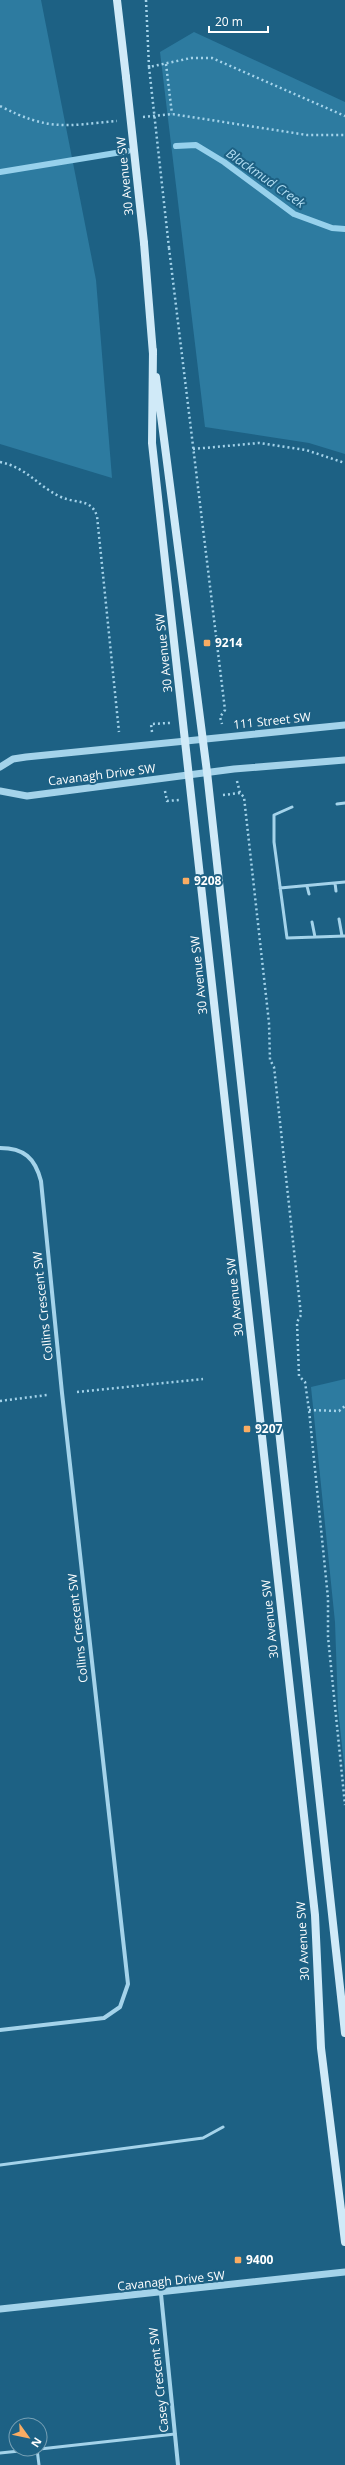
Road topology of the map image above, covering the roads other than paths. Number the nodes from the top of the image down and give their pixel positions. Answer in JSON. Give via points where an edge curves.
{"nodes":[{"id":1,"x":118,"y":0,"type":"edge"},
{"id":2,"x":153,"y":350,"type":"junction"},
{"id":3,"x":345,"y":725,"type":"edge"},
{"id":4,"x":202,"y":739,"type":"junction"},
{"id":5,"x":186,"y":742,"type":"junction"},
{"id":6,"x":345,"y":760,"type":"edge"},
{"id":7,"x":0,"y":767,"type":"edge"},
{"id":8,"x":207,"y":772,"type":"junction"},
{"id":9,"x":190,"y":774,"type":"junction"},
{"id":10,"x":0,"y":791,"type":"edge"},
{"id":11,"x":337,"y":804,"type":"dead end"},
{"id":12,"x":345,"y":804,"type":"edge"},
{"id":13,"x":292,"y":807,"type":"dead end"},
{"id":14,"x":345,"y":882,"type":"edge"},
{"id":15,"x":335,"y":883,"type":"junction"},
{"id":16,"x":307,"y":886,"type":"junction"},
{"id":17,"x":280,"y":888,"type":"junction"},
{"id":18,"x":336,"y":891,"type":"dead end"},
{"id":19,"x":309,"y":894,"type":"dead end"},
{"id":20,"x":339,"y":919,"type":"dead end"},
{"id":21,"x":312,"y":922,"type":"dead end"},
{"id":22,"x":343,"y":936,"type":"edge"},
{"id":23,"x":315,"y":937,"type":"junction"},
{"id":24,"x":0,"y":1148,"type":"edge"},
{"id":25,"x":0,"y":2030,"type":"edge"},
{"id":26,"x":345,"y":2033,"type":"edge"},
{"id":27,"x":223,"y":2127,"type":"dead end"},
{"id":28,"x":0,"y":2165,"type":"edge"},
{"id":29,"x":345,"y":2242,"type":"edge"},
{"id":30,"x":345,"y":2272,"type":"edge"},
{"id":31,"x":161,"y":2294,"type":"junction"},
{"id":32,"x":0,"y":2310,"type":"edge"},
{"id":33,"x":175,"y":2434,"type":"junction"},
{"id":34,"x":48,"y":2448,"type":"edge"},
{"id":35,"x":178,"y":2465,"type":"edge"}],
"edges":[{"from":1,"to":2,"type":"main road","name":"30 Avenue SW","bridge":true},
{"from":2,"to":4,"type":"main road","name":"30 Avenue SW"},
{"from":2,"to":5,"type":"main road","name":"30 Avenue SW","via":[[152,443]]},
{"from":3,"to":4,"type":"street","name":"111 Street SW"},
{"from":4,"to":5,"type":"street","name":"Cavanagh Drive SW"},
{"from":4,"to":8,"type":"main road","name":"30 Avenue SW"},
{"from":5,"to":7,"type":"street","name":"Cavanagh Drive SW","via":[[26,757],[13,759]]},
{"from":5,"to":9,"type":"main road","name":"30 Avenue SW"},
{"from":6,"to":8,"type":"street"},
{"from":8,"to":9,"type":"street","name":"Cavanagh Drive SW"},
{"from":8,"to":26,"type":"main road","name":"30 Avenue SW"},
{"from":9,"to":10,"type":"street","name":"Cavanagh Drive SW","via":[[27,796]]},
{"from":9,"to":29,"type":"main road","name":"30 Avenue SW","via":[[315,1915],[322,2048]]},
{"from":11,"to":12,"type":"lane"},
{"from":13,"to":17,"type":"lane","via":[[274,815],[274,842]]},
{"from":14,"to":15,"type":"lane"},
{"from":15,"to":16,"type":"lane"},
{"from":15,"to":18,"type":"lane"},
{"from":16,"to":17,"type":"lane"},
{"from":16,"to":19,"type":"lane"},
{"from":17,"to":23,"type":"lane","via":[[287,938]]},
{"from":20,"to":22,"type":"lane"},
{"from":21,"to":23,"type":"lane"},
{"from":22,"to":23,"type":"lane"},
{"from":24,"to":25,"type":"street","name":"Collins Crescent SW","via":[[17,1149],[26,1153],[37,1168],[41,1181],[128,1984],[120,2007],[104,2018]]},
{"from":27,"to":28,"type":"lane","via":[[202,2138]]},
{"from":30,"to":31,"type":"street","name":"Cavanagh Drive SW"},
{"from":31,"to":32,"type":"street","name":"Cavanagh Drive SW"},
{"from":31,"to":33,"type":"street","name":"Casey Crescent SW"},
{"from":33,"to":34,"type":"lane"},
{"from":33,"to":35,"type":"street","name":"Casey Crescent SW"}]}
